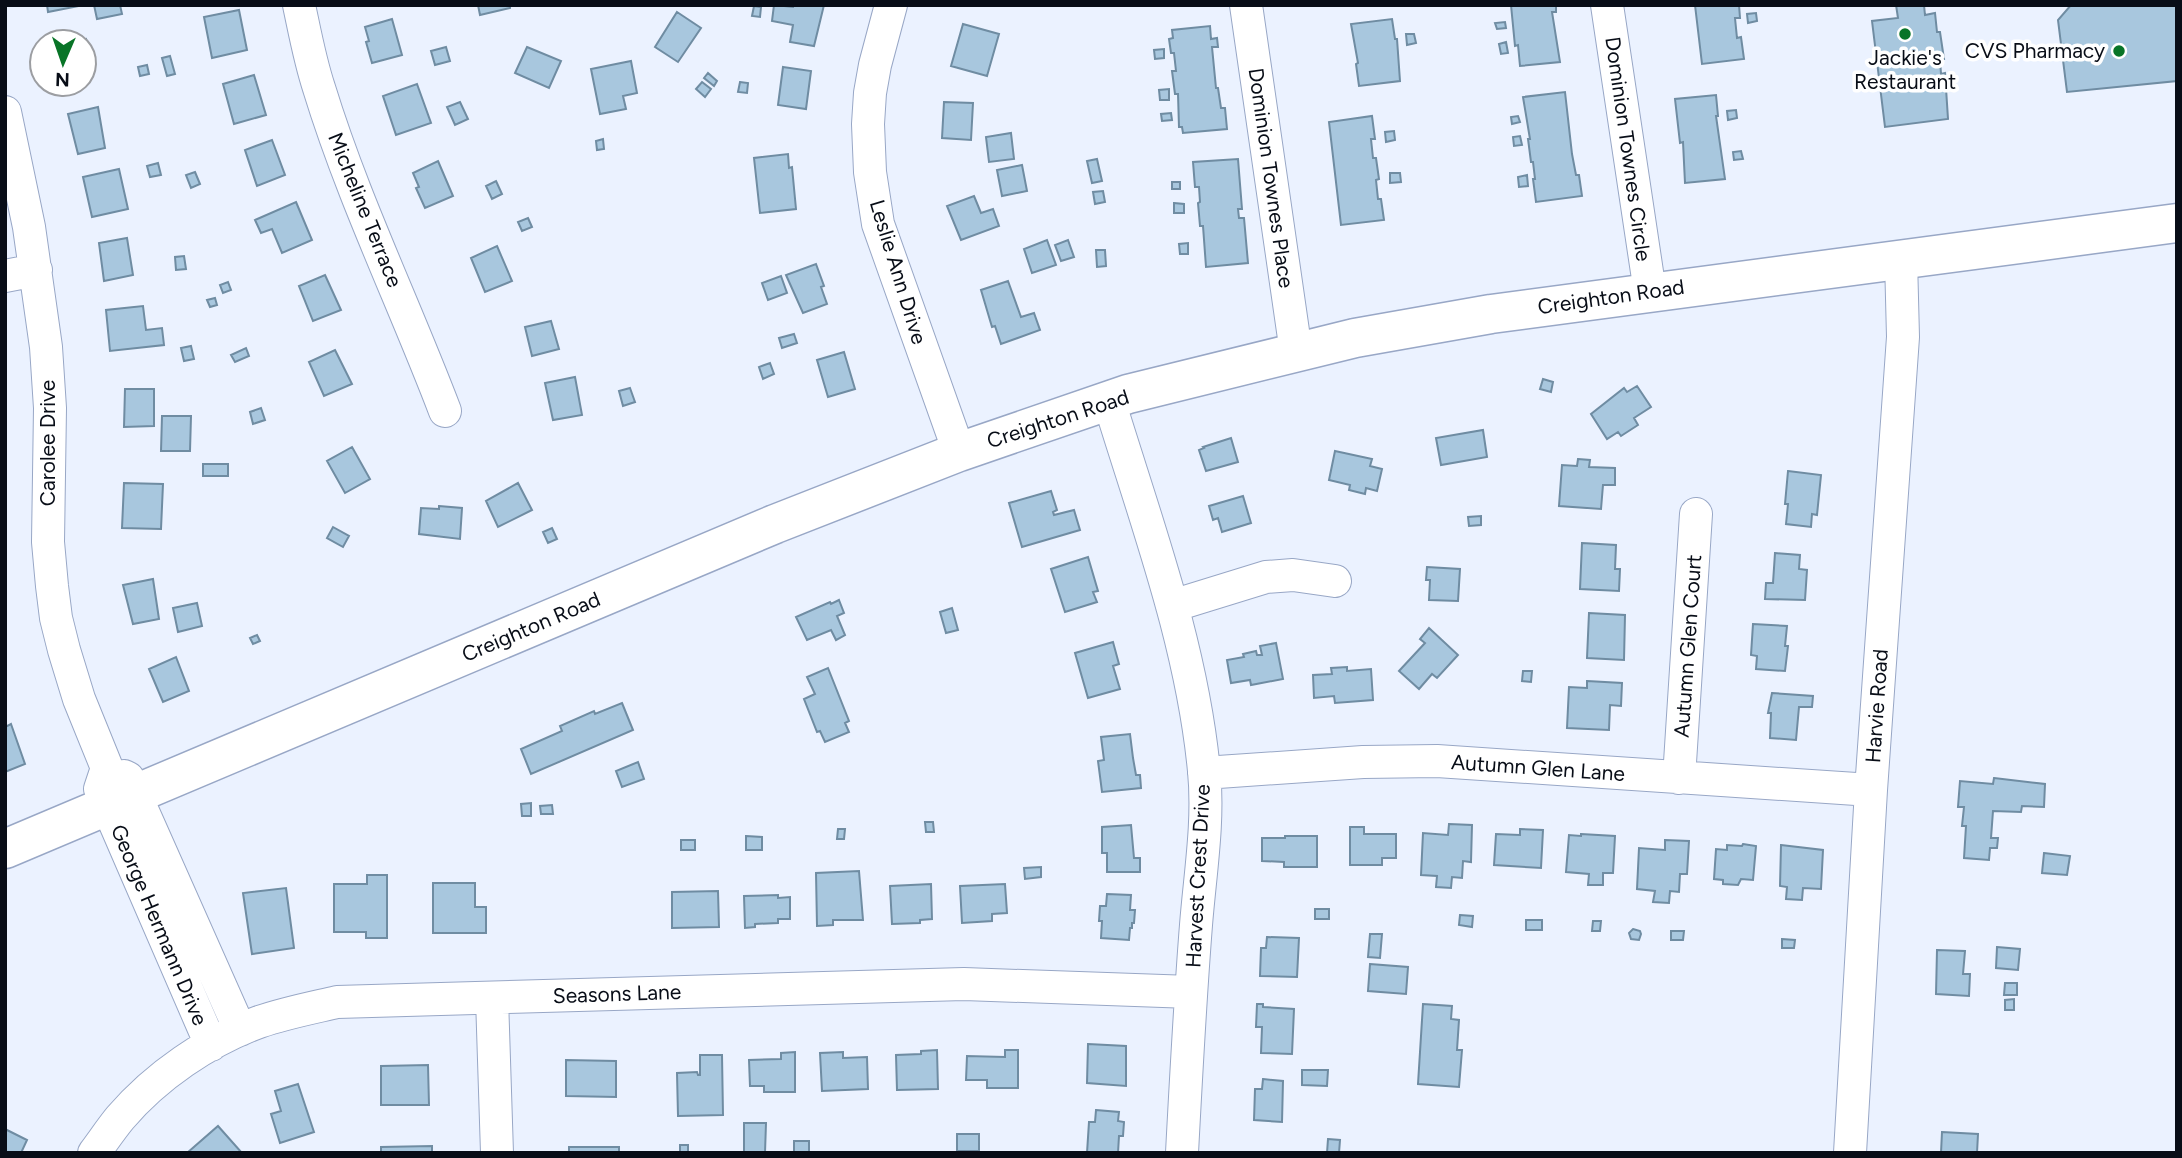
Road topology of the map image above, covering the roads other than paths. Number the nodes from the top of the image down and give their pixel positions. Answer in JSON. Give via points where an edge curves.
{"nodes":[{"id":1,"x":299,"y":5,"type":"edge"},
{"id":2,"x":891,"y":5,"type":"edge"},
{"id":3,"x":1246,"y":5,"type":"edge"},
{"id":4,"x":1607,"y":5,"type":"edge"},
{"id":5,"x":5,"y":112,"type":"edge"},
{"id":6,"x":2177,"y":223,"type":"edge"},
{"id":7,"x":1901,"y":259,"type":"junction"},
{"id":8,"x":20,"y":273,"type":"edge"},
{"id":9,"x":1650,"y":292,"type":"junction"},
{"id":10,"x":1296,"y":352,"type":"junction"},
{"id":11,"x":1109,"y":401,"type":"junction"},
{"id":12,"x":445,"y":411,"type":"dead end"},
{"id":13,"x":958,"y":452,"type":"junction"},
{"id":14,"x":1696,"y":514,"type":"dead end"},
{"id":15,"x":1335,"y":580,"type":"dead end"},
{"id":16,"x":1172,"y":606,"type":"junction"},
{"id":17,"x":1204,"y":773,"type":"junction"},
{"id":18,"x":1679,"y":778,"type":"junction"},
{"id":19,"x":116,"y":789,"type":"junction"},
{"id":20,"x":1871,"y":790,"type":"junction"},
{"id":21,"x":5,"y":849,"type":"edge"},
{"id":22,"x":1191,"y":992,"type":"junction"},
{"id":23,"x":492,"y":998,"type":"junction"},
{"id":24,"x":240,"y":1030,"type":"junction"},
{"id":25,"x":211,"y":1045,"type":"junction"},
{"id":26,"x":94,"y":1153,"type":"edge"},
{"id":27,"x":497,"y":1153,"type":"edge"},
{"id":28,"x":1182,"y":1153,"type":"edge"},
{"id":29,"x":1850,"y":1153,"type":"edge"}],
"edges":[{"from":1,"to":12,"type":"street","name":"Micheline Terrace","via":[[340,152]]},
{"from":2,"to":13,"type":"street","name":"Leslie Ann Drive","via":[[870,93],[870,172],[878,224]]},
{"from":3,"to":10,"type":"street","name":"Dominion Townes Place"},
{"from":4,"to":9,"type":"street","name":"Dominion Townes Circle"},
{"from":5,"to":8,"type":"street","name":"Carolee Drive","via":[[29,228]]},
{"from":6,"to":7,"type":"main road","name":"Creighton Road"},
{"from":7,"to":9,"type":"main road","name":"Creighton Road"},
{"from":7,"to":20,"type":"street","name":"Harvie Road","via":[[1903,337]]},
{"from":8,"to":19,"type":"street","name":"Carolee Drive","via":[[46,346],[48,542],[56,618],[79,699]]},
{"from":9,"to":10,"type":"main road","name":"Creighton Road","via":[[1471,317]]},
{"from":10,"to":11,"type":"main road","name":"Creighton Road"},
{"from":11,"to":13,"type":"main road","name":"Creighton Road"},
{"from":11,"to":16,"type":"street","name":"Harvest Crest Drive"},
{"from":13,"to":19,"type":"main road","name":"Creighton Road"},
{"from":14,"to":18,"type":"street","name":"Autumn Glen Court"},
{"from":15,"to":16,"type":"street","via":[[1266,577]]},
{"from":16,"to":17,"type":"street","name":"Harvest Crest Drive"},
{"from":17,"to":18,"type":"street","name":"Autumn Glen Lane","via":[[1437,761]]},
{"from":17,"to":22,"type":"street","name":"Harvest Crest Drive","via":[[1204,839]]},
{"from":18,"to":20,"type":"street","name":"Autumn Glen Lane"},
{"from":19,"to":21,"type":"main road","name":"Creighton Road"},
{"from":19,"to":24,"type":"street","name":"George Hermann Drive"},
{"from":19,"to":25,"type":"street","name":"George Hermann Drive"},
{"from":20,"to":29,"type":"street","name":"Harvie Road"},
{"from":22,"to":23,"type":"street","name":"Seasons Lane","via":[[964,984]]},
{"from":22,"to":28,"type":"street","name":"Harvest Crest Drive"},
{"from":23,"to":24,"type":"street","name":"Seasons Lane","via":[[337,1003]]},
{"from":23,"to":27,"type":"street"},
{"from":24,"to":25,"type":"street","name":"Seasons Lane"},
{"from":25,"to":26,"type":"street","name":"Seasons Lane","via":[[154,1085]]}]}
